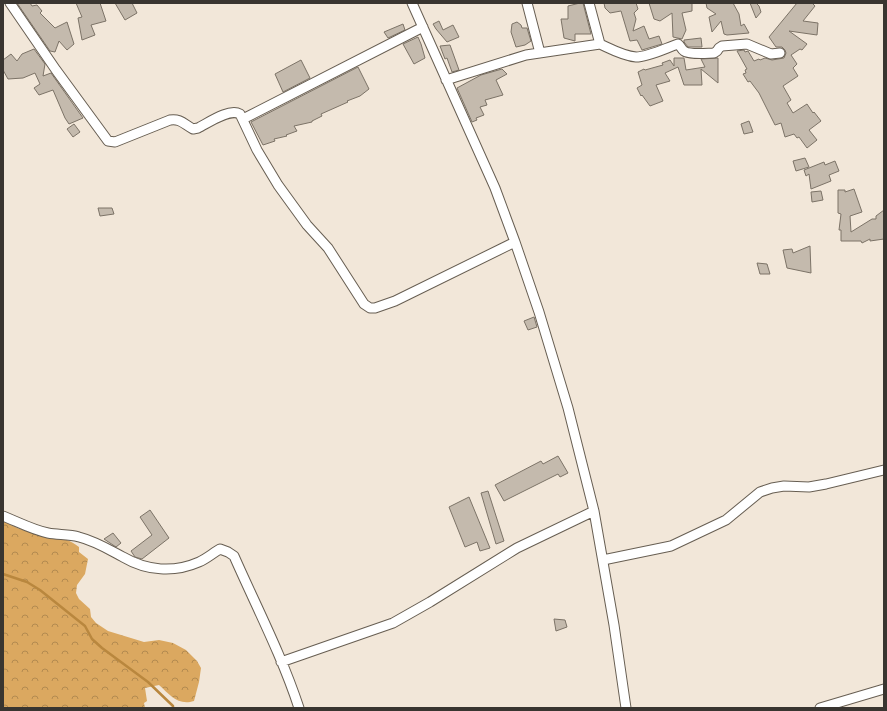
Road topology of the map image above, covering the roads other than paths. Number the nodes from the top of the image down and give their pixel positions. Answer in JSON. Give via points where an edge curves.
{"nodes":[{"id":1,"x":10,"y":3,"type":"edge"},
{"id":2,"x":412,"y":3,"type":"edge"},
{"id":3,"x":527,"y":3,"type":"edge"},
{"id":4,"x":589,"y":3,"type":"edge"},
{"id":5,"x":423,"y":26,"type":"junction"},
{"id":6,"x":600,"y":44,"type":"junction"},
{"id":7,"x":540,"y":53,"type":"junction"},
{"id":8,"x":780,"y":53,"type":"dead end"},
{"id":9,"x":446,"y":80,"type":"junction"},
{"id":10,"x":243,"y":120,"type":"junction"},
{"id":11,"x":515,"y":242,"type":"junction"},
{"id":12,"x":884,"y":470,"type":"edge"},
{"id":13,"x":594,"y":511,"type":"junction"},
{"id":14,"x":3,"y":516,"type":"edge"},
{"id":15,"x":603,"y":560,"type":"junction"},
{"id":16,"x":281,"y":662,"type":"junction"},
{"id":17,"x":884,"y":689,"type":"edge"},
{"id":18,"x":299,"y":708,"type":"edge"},
{"id":19,"x":626,"y":708,"type":"edge"},
{"id":20,"x":820,"y":708,"type":"edge"}],
"edges":[{"from":1,"to":10,"type":"street","via":[[108,142],[115,142],[175,119],[193,129],[229,113],[238,113]]},
{"from":2,"to":5,"type":"street"},
{"from":3,"to":7,"type":"street"},
{"from":4,"to":6,"type":"street"},
{"from":5,"to":9,"type":"street"},
{"from":5,"to":10,"type":"street"},
{"from":6,"to":7,"type":"street"},
{"from":6,"to":8,"type":"street","via":[[624,55],[637,57],[678,44],[688,53],[714,53],[722,46],[747,44],[771,54]]},
{"from":7,"to":9,"type":"street"},
{"from":9,"to":11,"type":"street","via":[[495,188]]},
{"from":10,"to":11,"type":"street","via":[[278,185],[328,248],[364,304],[370,308],[395,301]]},
{"from":11,"to":13,"type":"street","via":[[568,408]]},
{"from":12,"to":15,"type":"street","via":[[809,487],[772,488],[760,492],[726,520],[672,546]]},
{"from":13,"to":15,"type":"street"},
{"from":13,"to":16,"type":"street","via":[[518,548],[393,623]]},
{"from":14,"to":16,"type":"street","via":[[48,533],[78,536],[138,564],[156,569],[182,568],[200,562],[220,549],[228,552],[234,556]]},
{"from":15,"to":19,"type":"street"},
{"from":16,"to":18,"type":"street"},
{"from":17,"to":20,"type":"street"}]}
